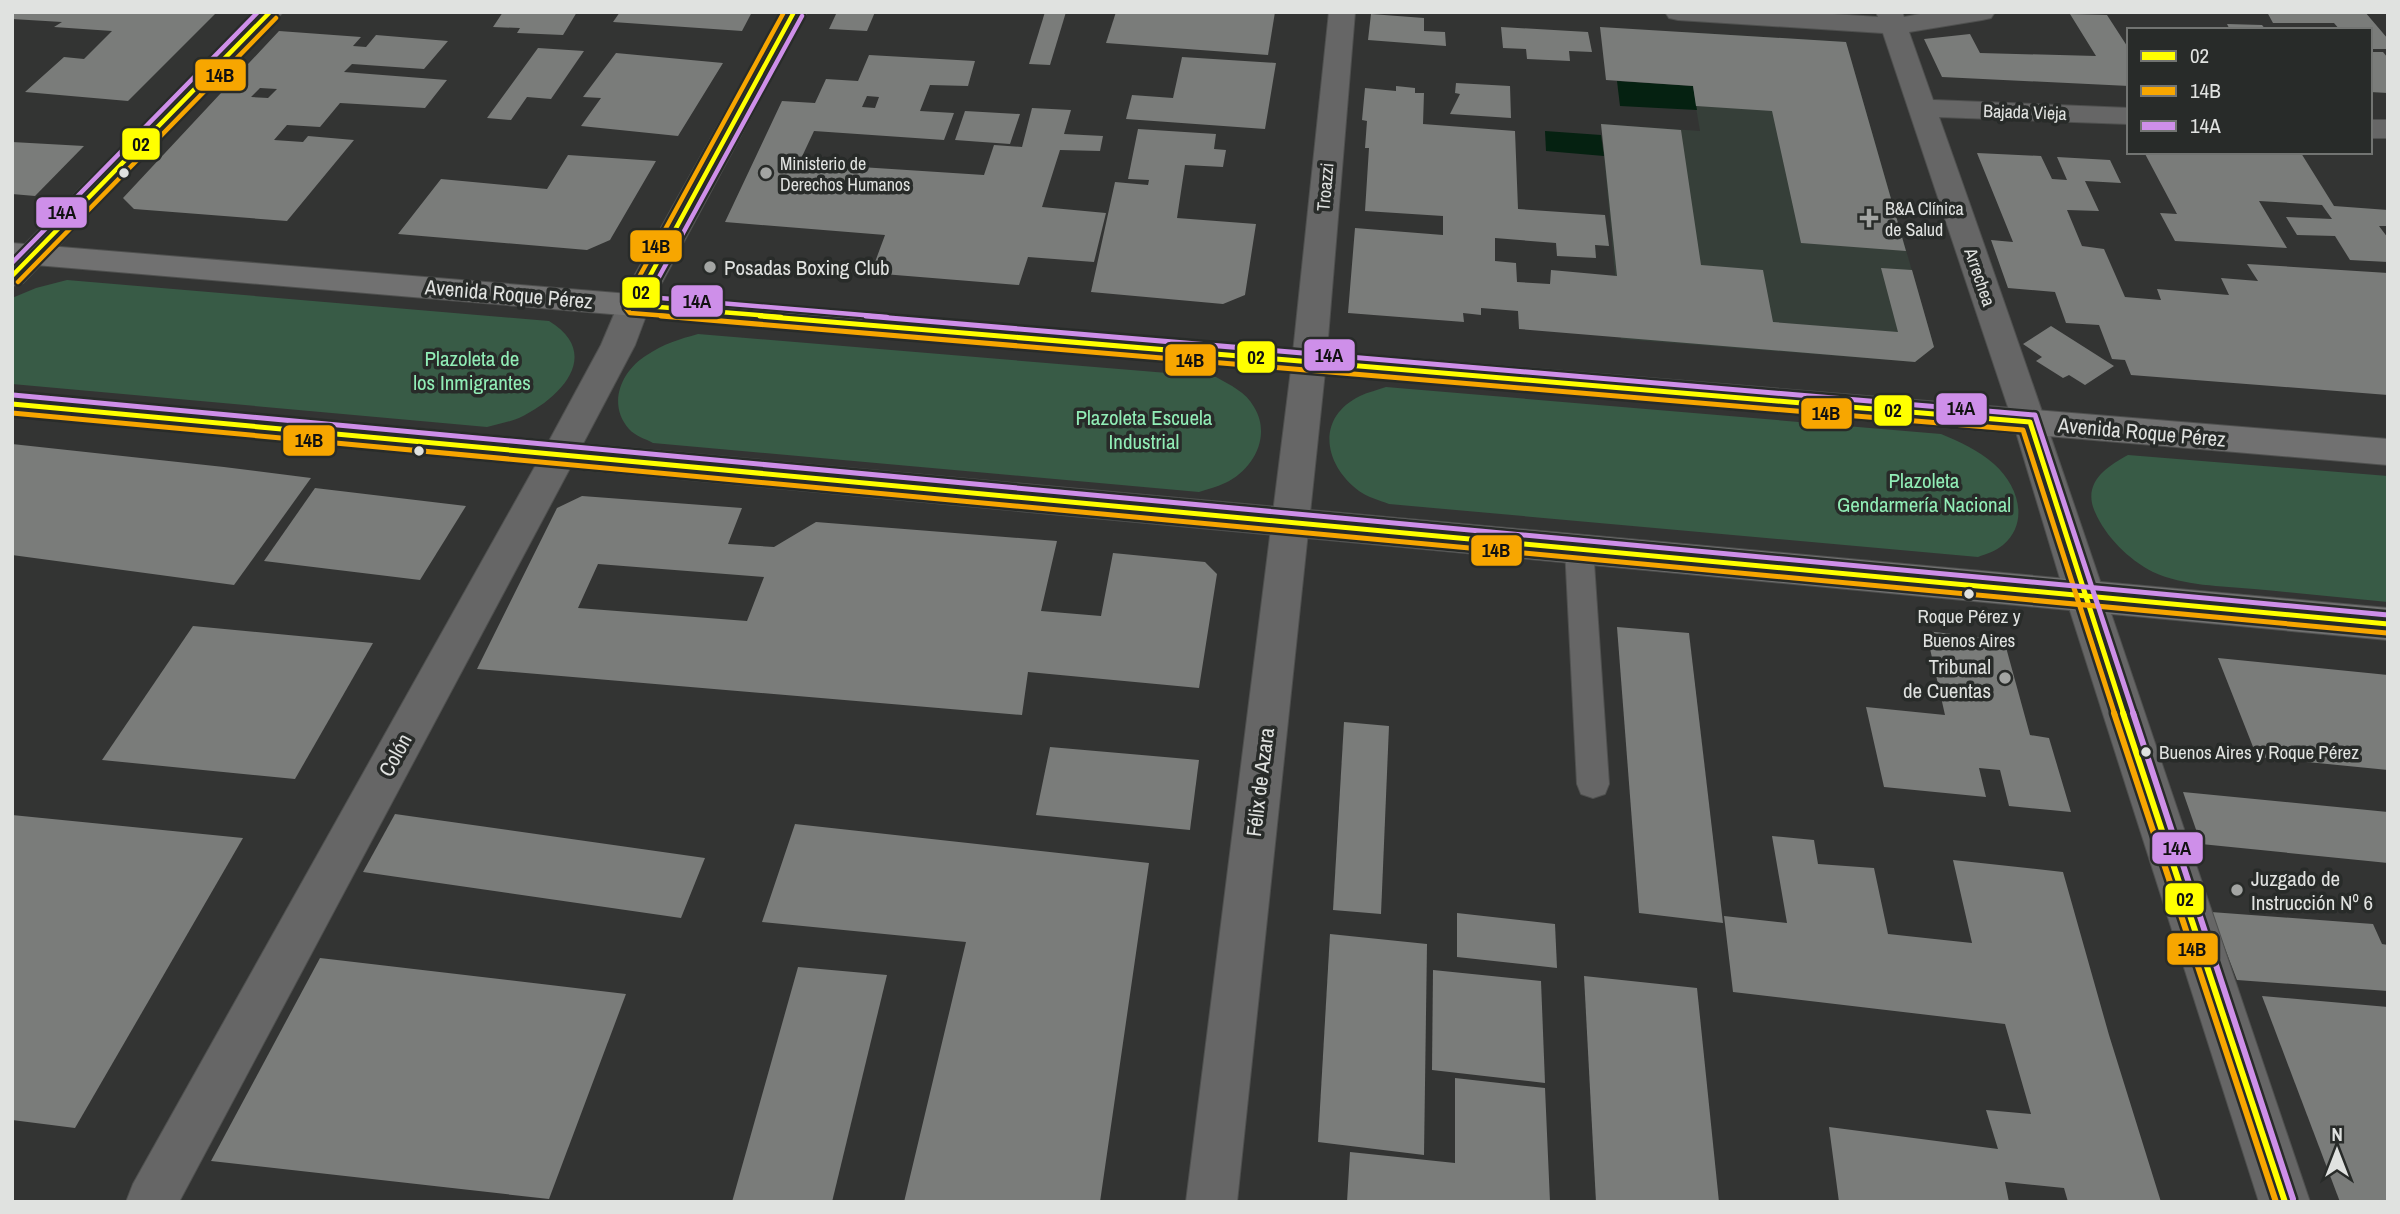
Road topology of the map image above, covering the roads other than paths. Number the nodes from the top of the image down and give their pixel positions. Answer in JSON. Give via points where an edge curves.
{"nodes":[{"id":1,"x":270,"y":12,"type":"edge"},
{"id":2,"x":794,"y":12,"type":"edge"},
{"id":3,"x":1342,"y":12,"type":"edge"},
{"id":4,"x":1678,"y":12,"type":"edge"},
{"id":5,"x":1982,"y":12,"type":"edge"},
{"id":6,"x":1891,"y":19,"type":"edge"},
{"id":7,"x":1922,"y":108,"type":"junction"},
{"id":8,"x":2127,"y":116,"type":"edge"},
{"id":9,"x":24,"y":254,"type":"edge"},
{"id":10,"x":12,"y":276,"type":"edge"},
{"id":11,"x":634,"y":305,"type":"junction"},
{"id":12,"x":1309,"y":362,"type":"junction"},
{"id":13,"x":12,"y":404,"type":"edge"},
{"id":14,"x":2031,"y":422,"type":"junction"},
{"id":15,"x":2388,"y":453,"type":"edge"},
{"id":16,"x":559,"y":455,"type":"junction"},
{"id":17,"x":1290,"y":521,"type":"junction"},
{"id":18,"x":1578,"y":548,"type":"junction"},
{"id":19,"x":2084,"y":595,"type":"junction"},
{"id":20,"x":2388,"y":624,"type":"edge"},
{"id":21,"x":1593,"y":784,"type":"dead end"},
{"id":22,"x":151,"y":1202,"type":"edge"},
{"id":23,"x":1211,"y":1202,"type":"edge"},
{"id":24,"x":2285,"y":1202,"type":"edge"}],
"edges":[{"from":1,"to":9,"type":"street"},
{"from":2,"to":11,"type":"street","name":"Colón"},
{"from":3,"to":12,"type":"street","name":"Troazzi"},
{"from":4,"to":6,"type":"street"},
{"from":5,"to":6,"type":"street"},
{"from":6,"to":7,"type":"street","name":"Arrechea"},
{"from":7,"to":8,"type":"street","name":"Bajada Vieja"},
{"from":7,"to":14,"type":"street","name":"Arrechea"},
{"from":9,"to":10,"type":"street"},
{"from":9,"to":11,"type":"main road","name":"Avenida Roque Pérez"},
{"from":11,"to":12,"type":"main road","name":"Avenida Roque Pérez"},
{"from":11,"to":16,"type":"street","name":"Colón","via":[[618,345]]},
{"from":12,"to":14,"type":"main road","name":"Avenida Roque Pérez"},
{"from":12,"to":17,"type":"street","name":"Félix de Azara"},
{"from":13,"to":16,"type":"main road"},
{"from":14,"to":15,"type":"main road","name":"Avenida Roque Pérez"},
{"from":14,"to":19,"type":"street","name":"Arrechea"},
{"from":16,"to":17,"type":"main road"},
{"from":16,"to":22,"type":"street","name":"Colón"},
{"from":17,"to":18,"type":"main road"},
{"from":17,"to":23,"type":"street","name":"Félix de Azara"},
{"from":18,"to":19,"type":"main road"},
{"from":18,"to":21,"type":"lane"},
{"from":19,"to":20,"type":"main road"},
{"from":19,"to":24,"type":"street","name":"Arrechea"}]}
